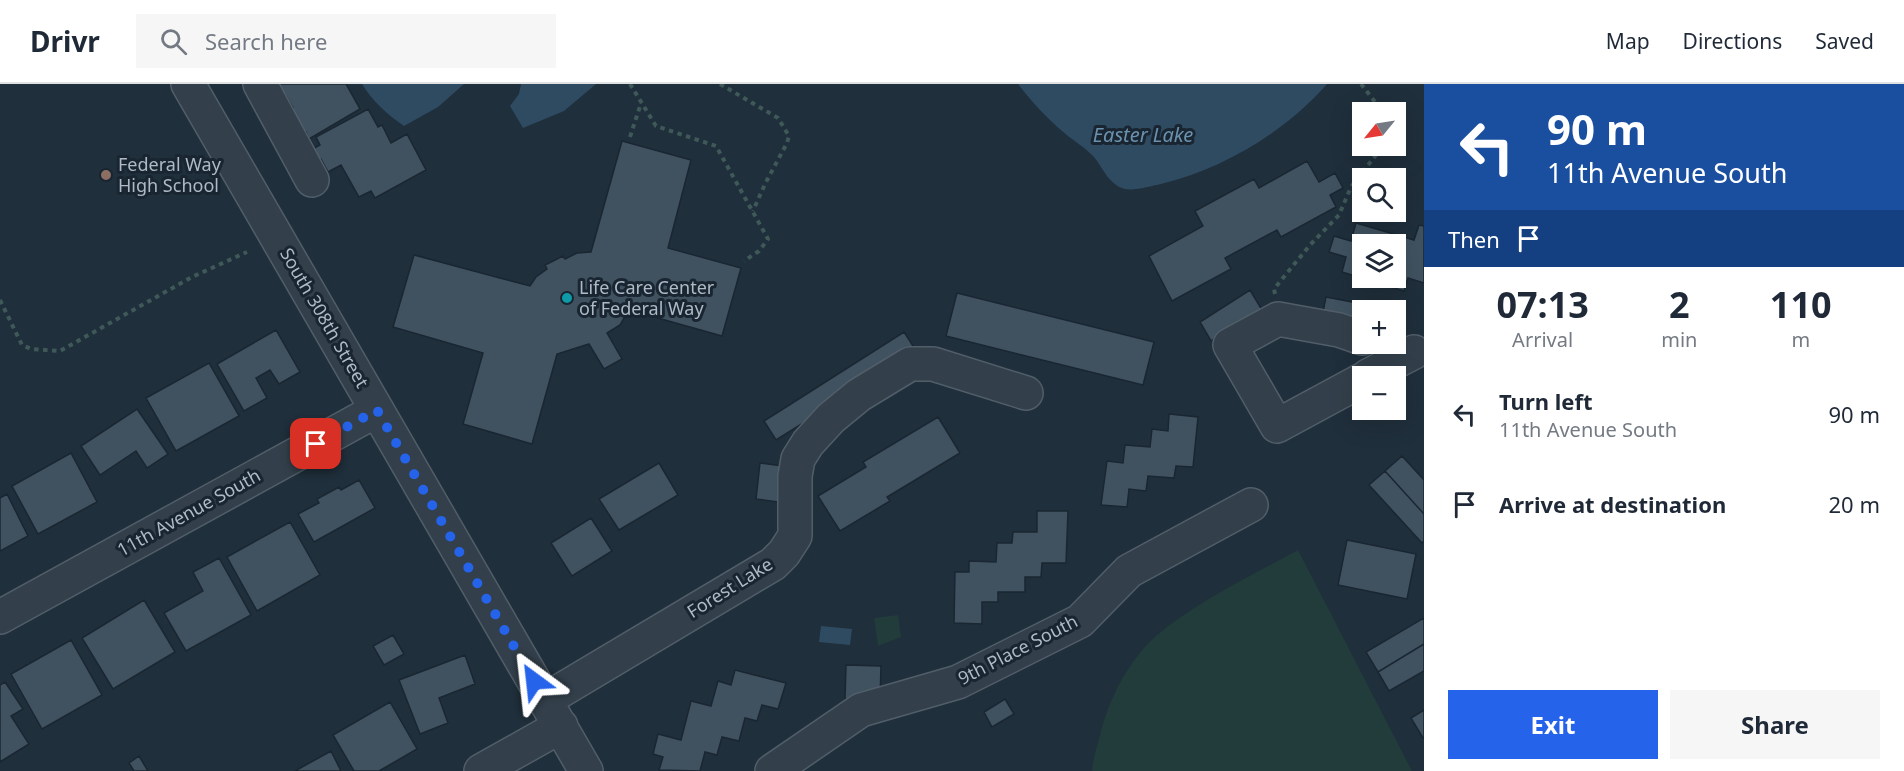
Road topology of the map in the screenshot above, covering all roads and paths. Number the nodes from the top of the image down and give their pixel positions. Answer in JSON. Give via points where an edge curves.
{"nodes":[{"id":1,"x":188,"y":84,"type":"edge"},
{"id":2,"x":260,"y":84,"type":"edge"},
{"id":3,"x":630,"y":84,"type":"edge"},
{"id":4,"x":720,"y":84,"type":"edge"},
{"id":5,"x":1361,"y":84,"type":"edge"},
{"id":6,"x":641,"y":102,"type":"junction"},
{"id":7,"x":1375,"y":102,"type":"edge"},
{"id":8,"x":630,"y":137,"type":"dead end"},
{"id":9,"x":1375,"y":156,"type":"edge"},
{"id":10,"x":312,"y":180,"type":"dead end"},
{"id":11,"x":753,"y":211,"type":"junction"},
{"id":12,"x":247,"y":252,"type":"dead end"},
{"id":13,"x":744,"y":261,"type":"dead end"},
{"id":14,"x":0,"y":300,"type":"edge"},
{"id":15,"x":1278,"y":319,"type":"junction"},
{"id":16,"x":1352,"y":335,"type":"edge"},
{"id":17,"x":1419,"y":351,"type":"edge"},
{"id":18,"x":1388,"y":366,"type":"edge"},
{"id":19,"x":1352,"y":385,"type":"edge"},
{"id":20,"x":1026,"y":393,"type":"dead end"},
{"id":21,"x":377,"y":410,"type":"junction"},
{"id":22,"x":1251,"y":505,"type":"dead end"},
{"id":23,"x":0,"y":617,"type":"edge"},
{"id":24,"x":553,"y":713,"type":"junction"},
{"id":25,"x":481,"y":771,"type":"edge"},
{"id":26,"x":586,"y":771,"type":"edge"},
{"id":27,"x":772,"y":771,"type":"edge"}],
"edges":[{"from":1,"to":21,"type":"street","name":"South 308th Street"},
{"from":2,"to":10,"type":"street"},
{"from":3,"to":6,"type":"path"},
{"from":4,"to":11,"type":"path","via":[[778,118],[789,136]]},
{"from":5,"to":7,"type":"path"},
{"from":6,"to":8,"type":"path"},
{"from":6,"to":11,"type":"path","via":[[656,126],[716,146]]},
{"from":9,"to":15,"type":"path","via":[[1351,187],[1339,215],[1274,289]]},
{"from":11,"to":13,"type":"path","via":[[768,239]]},
{"from":12,"to":14,"type":"path","via":[[192,277],[60,351],[22,345]]},
{"from":15,"to":16,"type":"street"},
{"from":15,"to":19,"type":"street","via":[[1230,345],[1277,426]]},
{"from":17,"to":18,"type":"street"},
{"from":20,"to":24,"type":"street","name":"Forest Lake","via":[[933,364],[910,364],[859,395],[808,442],[798,459],[795,536],[784,553]]},
{"from":21,"to":23,"type":"street","name":"11th Avenue South"},
{"from":21,"to":24,"type":"street","name":"South 308th Street"},
{"from":22,"to":27,"type":"street","name":"9th Place South","via":[[1130,571],[1080,621],[958,682],[861,710]]},
{"from":24,"to":25,"type":"street","name":"Forest Lake"},
{"from":24,"to":26,"type":"street","name":"South 308th Street"}]}
